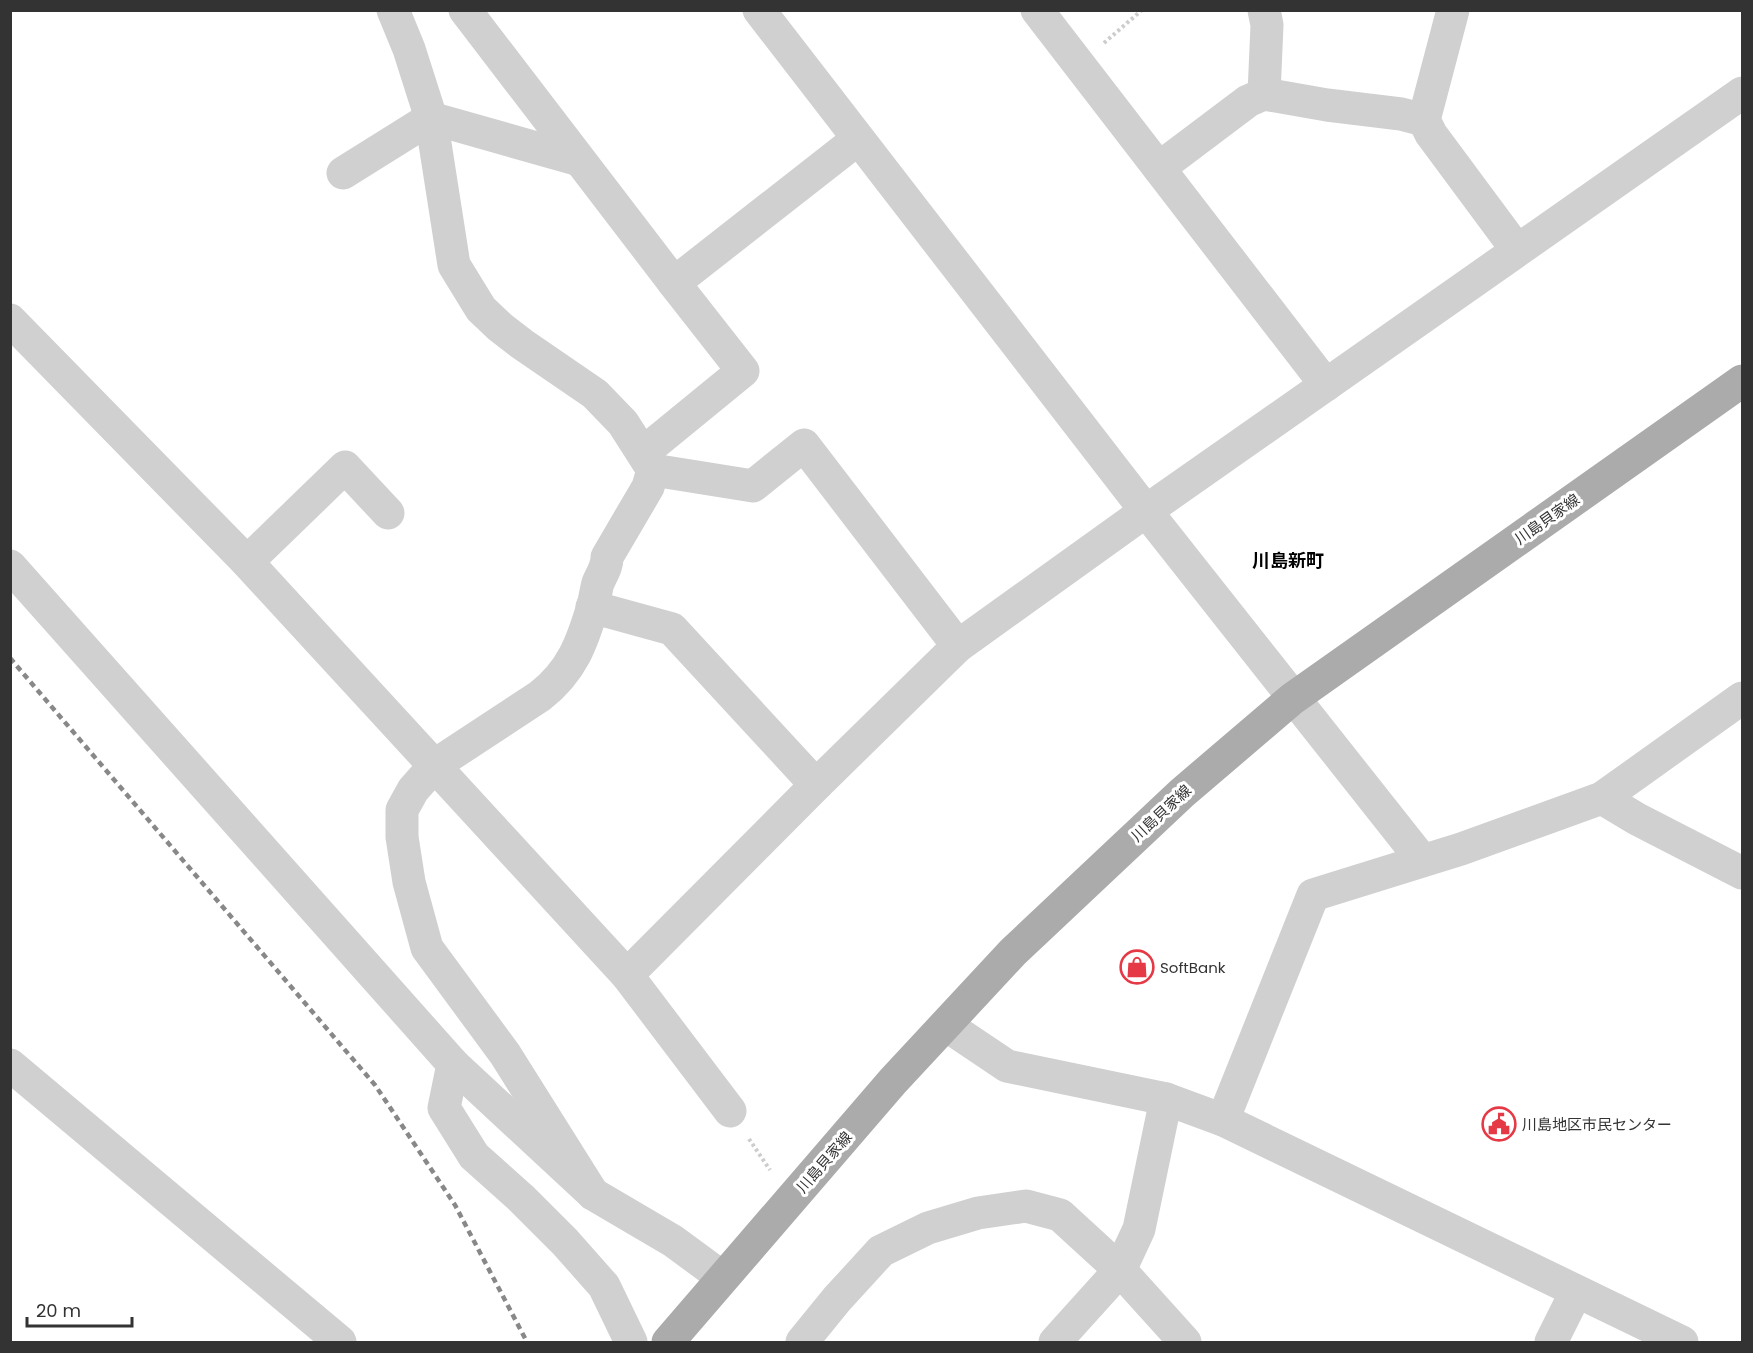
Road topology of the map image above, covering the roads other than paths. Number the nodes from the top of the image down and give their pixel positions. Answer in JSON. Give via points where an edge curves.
{"nodes":[{"id":1,"x":393,"y":10,"type":"edge"},
{"id":2,"x":465,"y":10,"type":"edge"},
{"id":3,"x":759,"y":10,"type":"edge"},
{"id":4,"x":1037,"y":10,"type":"edge"},
{"id":5,"x":1264,"y":10,"type":"edge"},
{"id":6,"x":1453,"y":10,"type":"edge"},
{"id":7,"x":1743,"y":93,"type":"edge"},
{"id":8,"x":1264,"y":94,"type":"junction"},
{"id":9,"x":431,"y":118,"type":"junction"},
{"id":10,"x":1424,"y":120,"type":"junction"},
{"id":11,"x":858,"y":139,"type":"junction"},
{"id":12,"x":579,"y":160,"type":"junction"},
{"id":13,"x":1159,"y":168,"type":"junction"},
{"id":14,"x":343,"y":173,"type":"dead end"},
{"id":15,"x":1518,"y":250,"type":"junction"},
{"id":16,"x":674,"y":283,"type":"junction"},
{"id":17,"x":10,"y":320,"type":"edge"},
{"id":18,"x":1743,"y":381,"type":"edge"},
{"id":19,"x":1326,"y":385,"type":"junction"},
{"id":20,"x":649,"y":461,"type":"junction"},
{"id":21,"x":1146,"y":511,"type":"junction"},
{"id":22,"x":387,"y":513,"type":"dead end"},
{"id":23,"x":247,"y":562,"type":"junction"},
{"id":24,"x":10,"y":566,"type":"edge"},
{"id":25,"x":592,"y":607,"type":"junction"},
{"id":26,"x":958,"y":646,"type":"junction"},
{"id":27,"x":1743,"y":698,"type":"edge"},
{"id":28,"x":1292,"y":699,"type":"junction"},
{"id":29,"x":435,"y":765,"type":"junction"},
{"id":30,"x":816,"y":785,"type":"junction"},
{"id":31,"x":1602,"y":798,"type":"junction"},
{"id":32,"x":1422,"y":860,"type":"junction"},
{"id":33,"x":1743,"y":873,"type":"edge"},
{"id":34,"x":627,"y":975,"type":"junction"},
{"id":35,"x":946,"y":1025,"type":"junction"},
{"id":36,"x":453,"y":1064,"type":"junction"},
{"id":37,"x":10,"y":1065,"type":"edge"},
{"id":38,"x":1166,"y":1099,"type":"junction"},
{"id":39,"x":730,"y":1112,"type":"road end"},
{"id":40,"x":1223,"y":1120,"type":"junction"},
{"id":41,"x":593,"y":1194,"type":"junction"},
{"id":42,"x":1120,"y":1270,"type":"junction"},
{"id":43,"x":722,"y":1277,"type":"junction"},
{"id":44,"x":1576,"y":1292,"type":"junction"},
{"id":45,"x":673,"y":1336,"type":"edge"},
{"id":46,"x":329,"y":1339,"type":"edge"},
{"id":47,"x":631,"y":1342,"type":"edge"},
{"id":48,"x":802,"y":1342,"type":"edge"},
{"id":49,"x":1055,"y":1342,"type":"edge"},
{"id":50,"x":1185,"y":1342,"type":"edge"},
{"id":51,"x":1551,"y":1342,"type":"edge"},
{"id":52,"x":1683,"y":1342,"type":"edge"}],
"edges":[{"from":1,"to":9,"type":"street"},
{"from":2,"to":12,"type":"street"},
{"from":3,"to":11,"type":"street"},
{"from":4,"to":13,"type":"street"},
{"from":5,"to":8,"type":"street"},
{"from":6,"to":10,"type":"street"},
{"from":7,"to":15,"type":"street"},
{"from":8,"to":10,"type":"street"},
{"from":8,"to":13,"type":"street","via":[[1248,101]]},
{"from":9,"to":12,"type":"street"},
{"from":9,"to":14,"type":"street"},
{"from":9,"to":20,"type":"street","via":[[454,265],[470,292],[500,327],[595,394],[623,423]]},
{"from":10,"to":15,"type":"street"},
{"from":11,"to":16,"type":"street"},
{"from":11,"to":21,"type":"street"},
{"from":12,"to":16,"type":"street"},
{"from":13,"to":19,"type":"street"},
{"from":15,"to":19,"type":"street"},
{"from":16,"to":20,"type":"street","via":[[743,371]]},
{"from":17,"to":23,"type":"street"},
{"from":18,"to":28,"type":"main road","name":"川島貝家線"},
{"from":19,"to":21,"type":"street"},
{"from":20,"to":25,"type":"street","via":[[648,487],[607,558]]},
{"from":20,"to":26,"type":"street","via":[[753,486],[804,445]]},
{"from":21,"to":26,"type":"street"},
{"from":21,"to":28,"type":"street"},
{"from":22,"to":23,"type":"street","via":[[345,467]]},
{"from":23,"to":29,"type":"street"},
{"from":24,"to":36,"type":"street"},
{"from":25,"to":29,"type":"street","via":[[579,649],[555,684]]},
{"from":25,"to":30,"type":"street","via":[[672,629]]},
{"from":26,"to":30,"type":"street"},
{"from":27,"to":31,"type":"street"},
{"from":28,"to":32,"type":"street"},
{"from":28,"to":35,"type":"main road","name":"川島貝家線","via":[[1182,793],[1013,952]]},
{"from":29,"to":34,"type":"street"},
{"from":29,"to":41,"type":"street","via":[[402,810],[409,882],[428,948],[505,1054]]},
{"from":30,"to":34,"type":"street"},
{"from":31,"to":32,"type":"street"},
{"from":31,"to":33,"type":"street"},
{"from":32,"to":40,"type":"street","via":[[1313,895]]},
{"from":34,"to":39,"type":"street"},
{"from":35,"to":38,"type":"street","via":[[1007,1066]]},
{"from":35,"to":43,"type":"main road","name":"川島貝家線"},
{"from":36,"to":41,"type":"street"},
{"from":36,"to":47,"type":"street","via":[[444,1108],[474,1156],[521,1197],[604,1287]]},
{"from":37,"to":46,"type":"street"},
{"from":38,"to":40,"type":"street"},
{"from":38,"to":42,"type":"street","via":[[1139,1229]]},
{"from":40,"to":44,"type":"street"},
{"from":41,"to":43,"type":"street","via":[[673,1241]]},
{"from":42,"to":48,"type":"street","via":[[1060,1215],[1026,1206],[978,1213],[928,1228],[880,1251]]},
{"from":42,"to":49,"type":"street"},
{"from":42,"to":50,"type":"street"},
{"from":43,"to":45,"type":"main road","name":"川島貝家線"},
{"from":44,"to":51,"type":"street"},
{"from":44,"to":52,"type":"street"}]}
